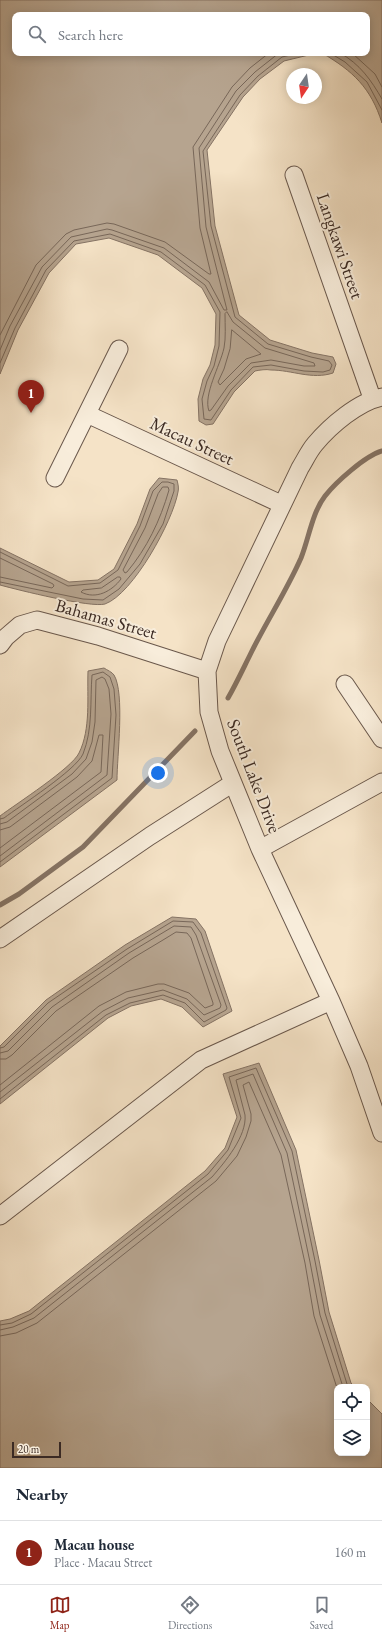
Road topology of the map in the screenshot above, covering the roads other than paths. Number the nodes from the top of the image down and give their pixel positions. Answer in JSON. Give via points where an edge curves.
{"nodes":[{"id":1,"x":294,"y":175,"type":"dead end"},
{"id":2,"x":119,"y":349,"type":"dead end"},
{"id":3,"x":377,"y":398,"type":"edge"},
{"id":4,"x":87,"y":414,"type":"junction"},
{"id":5,"x":55,"y":478,"type":"dead end"},
{"id":6,"x":282,"y":504,"type":"junction"},
{"id":7,"x":0,"y":645,"type":"edge"},
{"id":8,"x":207,"y":671,"type":"junction"},
{"id":9,"x":345,"y":684,"type":"dead end"},
{"id":10,"x":382,"y":739,"type":"edge"},
{"id":11,"x":382,"y":782,"type":"edge"},
{"id":12,"x":233,"y":783,"type":"junction"},
{"id":13,"x":260,"y":849,"type":"junction"},
{"id":14,"x":0,"y":939,"type":"edge"},
{"id":15,"x":331,"y":1001,"type":"junction"},
{"id":16,"x":382,"y":1133,"type":"edge"},
{"id":17,"x":0,"y":1216,"type":"edge"}],
"edges":[{"from":1,"to":3,"type":"street","name":"Langkawi Street"},
{"from":2,"to":4,"type":"street"},
{"from":3,"to":6,"type":"street","name":"South Lake Drive","via":[[336,422],[314,445]]},
{"from":4,"to":5,"type":"street"},
{"from":4,"to":6,"type":"street","name":"Macau Street"},
{"from":6,"to":8,"type":"street","name":"South Lake Drive","via":[[217,641]]},
{"from":7,"to":8,"type":"street","name":"Bahamas Street","via":[[20,625],[36,620],[98,636]]},
{"from":8,"to":12,"type":"street","name":"South Lake Drive","via":[[209,712],[220,751]]},
{"from":9,"to":10,"type":"street"},
{"from":11,"to":13,"type":"street"},
{"from":12,"to":13,"type":"street","name":"South Lake Drive"},
{"from":12,"to":14,"type":"street","via":[[118,857]]},
{"from":13,"to":15,"type":"street","name":"South Lake Drive"},
{"from":15,"to":16,"type":"street","name":"South Lake Drive","via":[[359,1066]]},
{"from":15,"to":17,"type":"street","via":[[201,1060]]}]}
